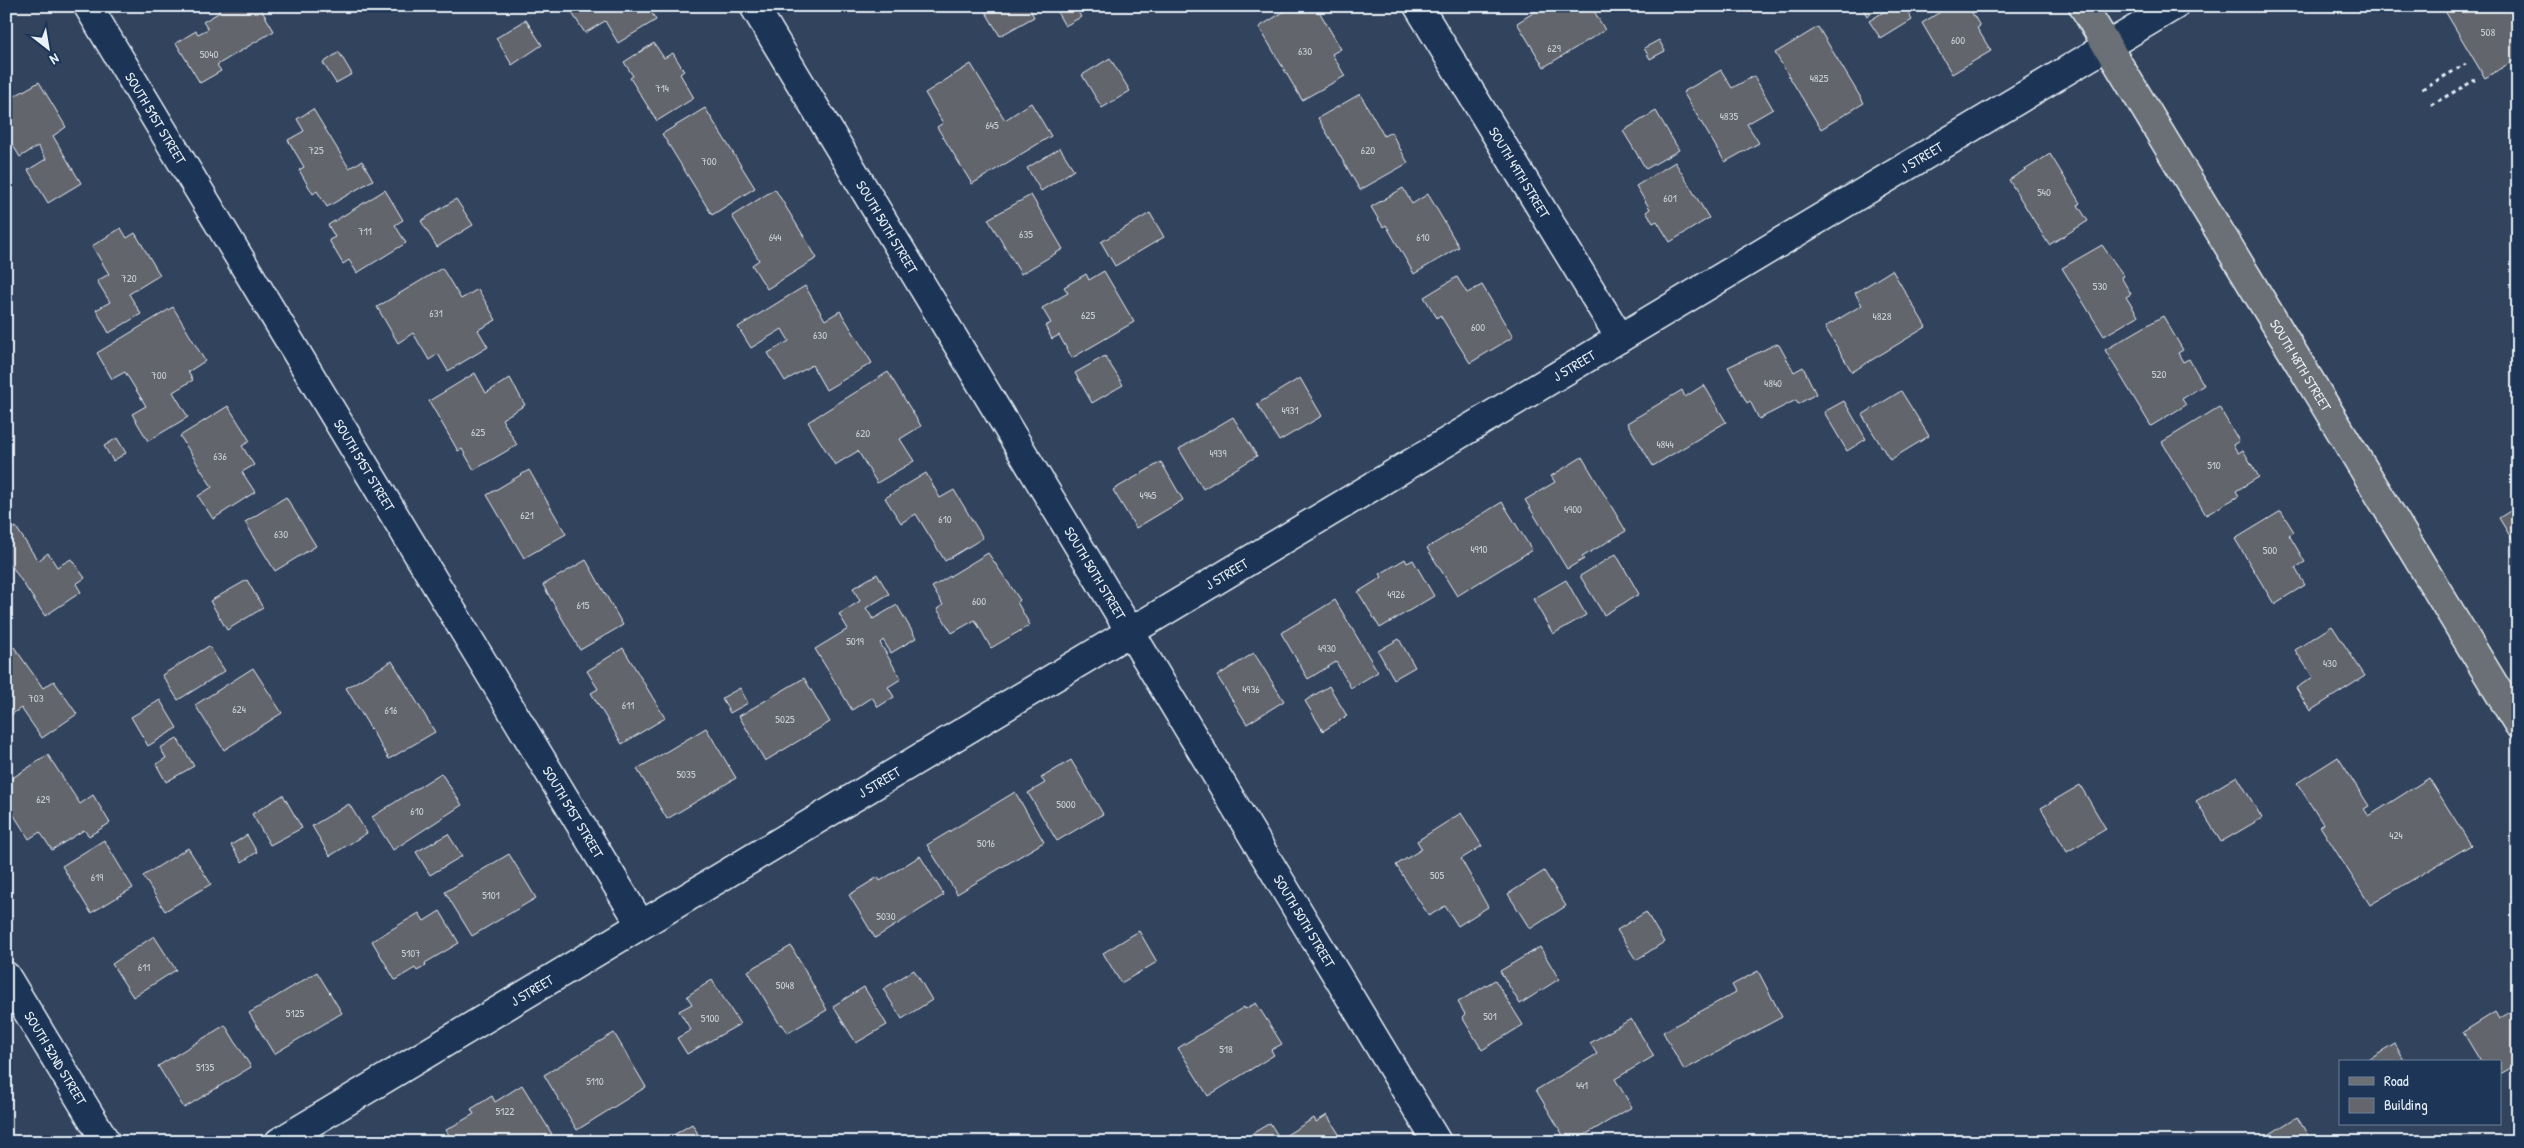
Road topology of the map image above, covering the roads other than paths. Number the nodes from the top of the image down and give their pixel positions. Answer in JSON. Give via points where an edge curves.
{"nodes":[{"id":1,"x":88,"y":6,"type":"edge"},
{"id":2,"x":754,"y":6,"type":"edge"},
{"id":3,"x":1418,"y":6,"type":"edge"},
{"id":4,"x":2083,"y":6,"type":"edge"},
{"id":5,"x":2174,"y":6,"type":"edge"},
{"id":6,"x":2107,"y":46,"type":"junction"},
{"id":7,"x":1620,"y":338,"type":"junction"},
{"id":8,"x":1130,"y":632,"type":"junction"},
{"id":9,"x":2518,"y":724,"type":"edge"},
{"id":10,"x":641,"y":926,"type":"junction"},
{"id":11,"x":6,"y":976,"type":"edge"},
{"id":12,"x":106,"y":1142,"type":"edge"},
{"id":13,"x":279,"y":1142,"type":"edge"},
{"id":14,"x":1437,"y":1142,"type":"edge"}],
"edges":[{"from":1,"to":10,"type":"street","name":"SOUTH 51ST STREET"},
{"from":2,"to":8,"type":"street","name":"SOUTH 50TH STREET"},
{"from":3,"to":7,"type":"street","name":"SOUTH 49TH STREET"},
{"from":4,"to":6,"type":"main road","name":"SOUTH 48TH STREET"},
{"from":5,"to":6,"type":"street","name":"J STREET"},
{"from":6,"to":7,"type":"street","name":"J STREET"},
{"from":6,"to":9,"type":"main road","name":"SOUTH 48TH STREET"},
{"from":7,"to":8,"type":"street","name":"J STREET"},
{"from":8,"to":10,"type":"street","name":"J STREET"},
{"from":8,"to":14,"type":"street","name":"SOUTH 50TH STREET"},
{"from":10,"to":13,"type":"street","name":"J STREET"},
{"from":11,"to":12,"type":"street","name":"SOUTH 52ND STREET"}]}
